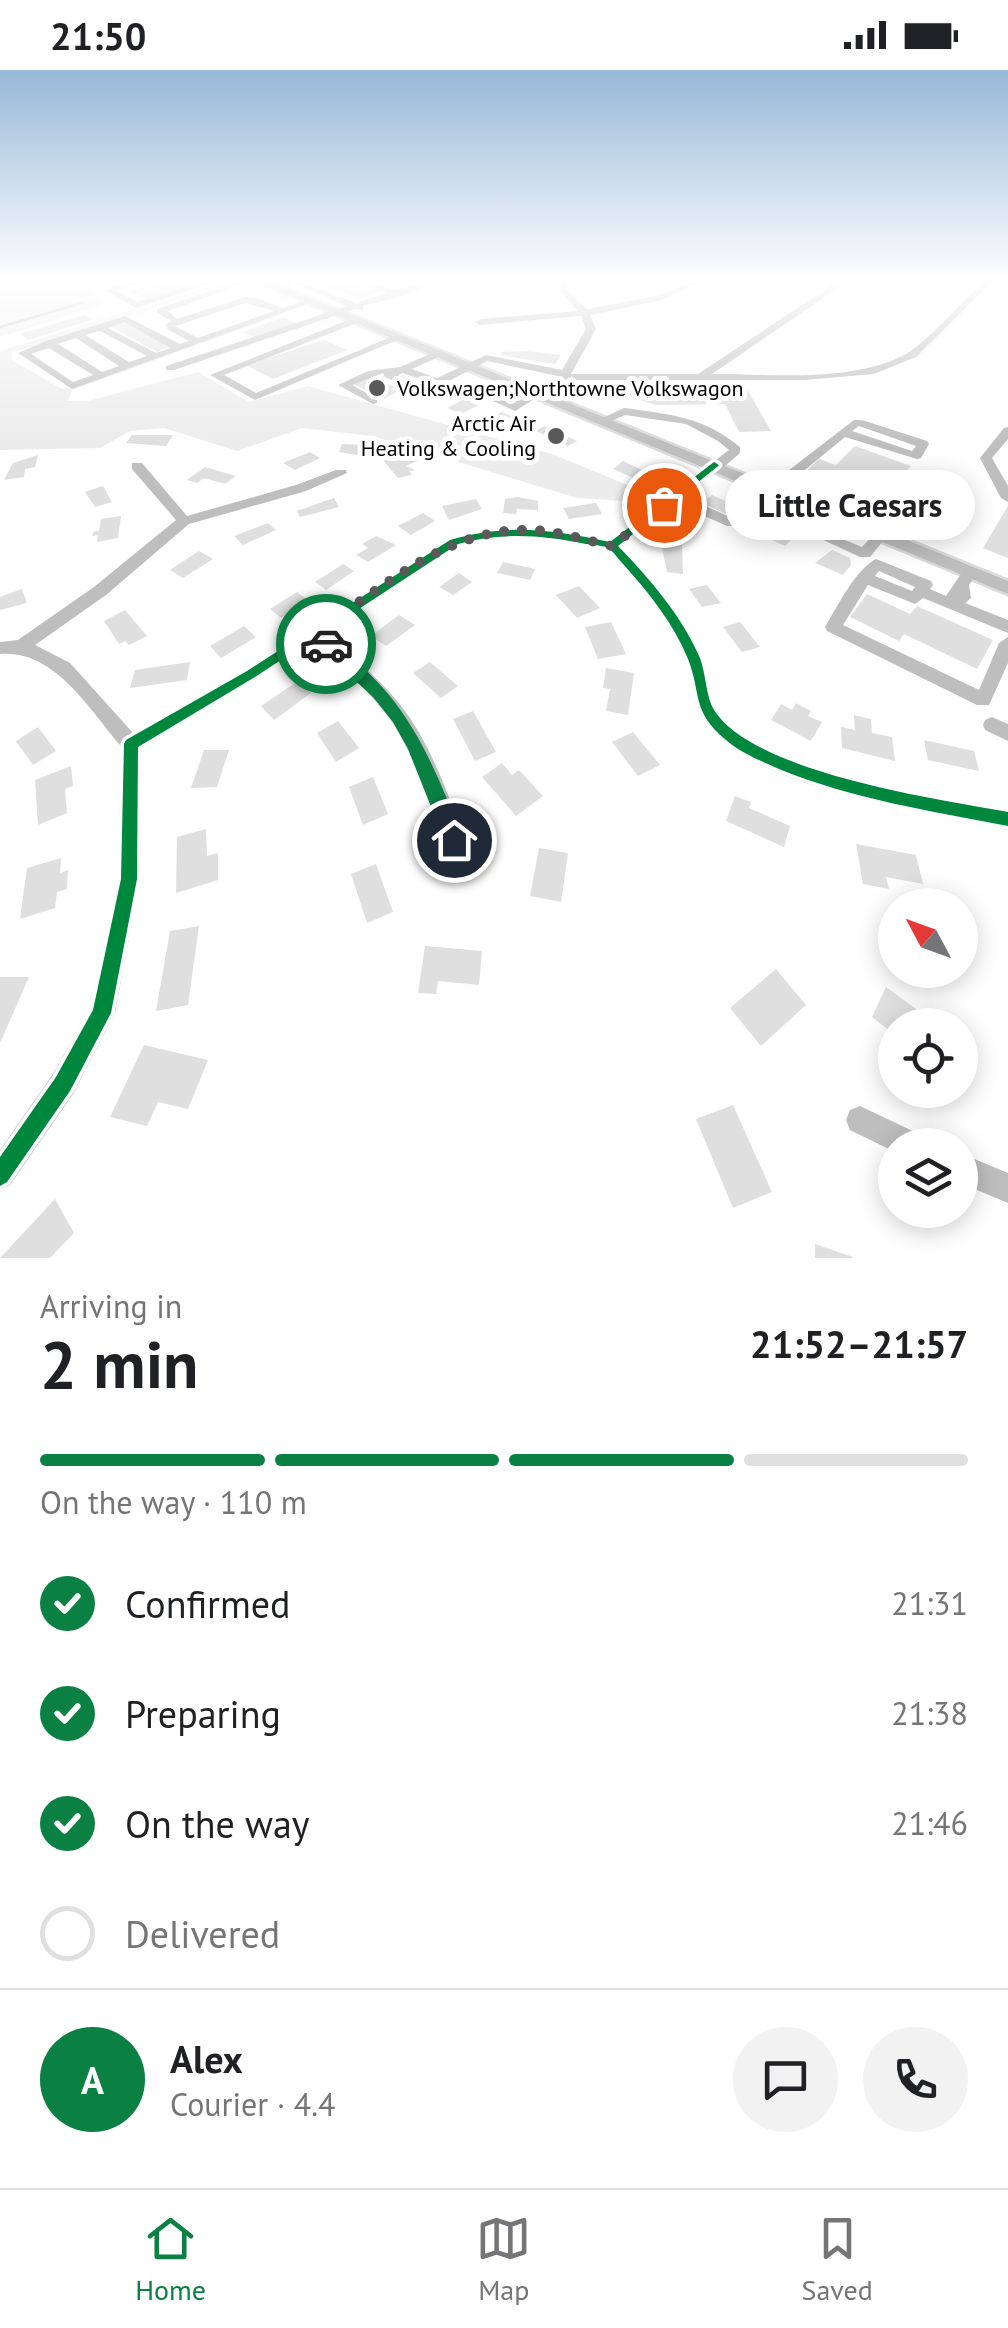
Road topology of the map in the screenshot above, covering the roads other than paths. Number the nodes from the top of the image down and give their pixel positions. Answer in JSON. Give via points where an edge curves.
{"nodes":[{"id":1,"x":75,"y":334,"type":"edge"},
{"id":2,"x":76,"y":334,"type":"edge"},
{"id":3,"x":114,"y":334,"type":"edge"},
{"id":4,"x":157,"y":334,"type":"edge"},
{"id":5,"x":183,"y":334,"type":"edge"},
{"id":6,"x":215,"y":334,"type":"edge"},
{"id":7,"x":276,"y":334,"type":"edge"},
{"id":8,"x":320,"y":334,"type":"edge"},
{"id":9,"x":322,"y":334,"type":"edge"},
{"id":10,"x":392,"y":334,"type":"edge"},
{"id":11,"x":591,"y":334,"type":"edge"},
{"id":12,"x":763,"y":334,"type":"edge"},
{"id":13,"x":934,"y":334,"type":"edge"},
{"id":14,"x":398,"y":337,"type":"junction"},
{"id":15,"x":335,"y":340,"type":"dead end"},
{"id":16,"x":196,"y":341,"type":"junction"},
{"id":17,"x":49,"y":343,"type":"junction"},
{"id":18,"x":349,"y":346,"type":"dead end"},
{"id":19,"x":180,"y":348,"type":"junction"},
{"id":20,"x":362,"y":352,"type":"junction"},
{"id":21,"x":439,"y":353,"type":"junction"},
{"id":22,"x":155,"y":356,"type":"junction"},
{"id":23,"x":346,"y":360,"type":"junction"},
{"id":24,"x":127,"y":366,"type":"junction"},
{"id":25,"x":471,"y":366,"type":"junction"},
{"id":26,"x":170,"y":368,"type":"dead end"},
{"id":27,"x":407,"y":368,"type":"junction"},
{"id":28,"x":372,"y":372,"type":"junction"},
{"id":29,"x":100,"y":375,"type":"junction"},
{"id":30,"x":565,"y":375,"type":"junction"},
{"id":31,"x":697,"y":378,"type":"junction"},
{"id":32,"x":502,"y":379,"type":"junction"},
{"id":33,"x":438,"y":382,"type":"junction"},
{"id":34,"x":452,"y":388,"type":"dead end"},
{"id":35,"x":421,"y":390,"type":"junction"},
{"id":36,"x":540,"y":394,"type":"junction"},
{"id":37,"x":434,"y":396,"type":"dead end"},
{"id":38,"x":373,"y":401,"type":"dead end"},
{"id":39,"x":604,"y":420,"type":"junction"},
{"id":40,"x":1008,"y":431,"type":"edge"},
{"id":41,"x":842,"y":432,"type":"junction"},
{"id":42,"x":136,"y":466,"type":"dead end"},
{"id":43,"x":716,"y":466,"type":"junction"},
{"id":44,"x":342,"y":472,"type":"dead end"},
{"id":45,"x":770,"y":488,"type":"junction"},
{"id":46,"x":674,"y":497,"type":"junction"},
{"id":47,"x":1008,"y":498,"type":"edge"},
{"id":48,"x":842,"y":518,"type":"junction"},
{"id":49,"x":184,"y":522,"type":"junction"},
{"id":50,"x":881,"y":535,"type":"junction"},
{"id":51,"x":612,"y":546,"type":"junction"},
{"id":52,"x":1008,"y":588,"type":"edge"},
{"id":53,"x":961,"y":591,"type":"junction"},
{"id":54,"x":1008,"y":627,"type":"edge"},
{"id":55,"x":314,"y":633,"type":"junction"},
{"id":56,"x":1008,"y":643,"type":"edge"},
{"id":57,"x":22,"y":646,"type":"junction"},
{"id":58,"x":0,"y":648,"type":"edge"},
{"id":59,"x":131,"y":744,"type":"junction"},
{"id":60,"x":1008,"y":818,"type":"edge"},
{"id":61,"x":463,"y":861,"type":"dead end"},
{"id":62,"x":860,"y":1120,"type":"dead end"},
{"id":63,"x":878,"y":1129,"type":"edge"},
{"id":64,"x":0,"y":1175,"type":"edge"},
{"id":65,"x":978,"y":1176,"type":"edge"},
{"id":66,"x":1008,"y":1188,"type":"edge"}],
"edges":[{"from":1,"to":17,"type":"street"},
{"from":2,"to":24,"type":"street"},
{"from":3,"to":22,"type":"street"},
{"from":4,"to":19,"type":"street"},
{"from":5,"to":16,"type":"street"},
{"from":6,"to":16,"type":"street"},
{"from":7,"to":26,"type":"street"},
{"from":8,"to":23,"type":"street","via":[[215,375],[255,397]]},
{"from":9,"to":15,"type":"street"},
{"from":10,"to":14,"type":"main road"},
{"from":11,"to":30,"type":"street"},
{"from":12,"to":31,"type":"street"},
{"from":13,"to":31,"type":"street","via":[[886,368],[850,375]]},
{"from":14,"to":20,"type":"street"},
{"from":14,"to":21,"type":"main road"},
{"from":16,"to":19,"type":"street"},
{"from":17,"to":29,"type":"street"},
{"from":17,"to":29,"type":"street","via":[[23,353],[72,386]]},
{"from":18,"to":20,"type":"street"},
{"from":19,"to":22,"type":"street"},
{"from":20,"to":23,"type":"street"},
{"from":21,"to":25,"type":"main road"},
{"from":21,"to":27,"type":"street"},
{"from":22,"to":24,"type":"street"},
{"from":23,"to":28,"type":"street"},
{"from":24,"to":29,"type":"street"},
{"from":25,"to":30,"type":"street","via":[[486,358]]},
{"from":25,"to":32,"type":"main road"},
{"from":25,"to":33,"type":"street"},
{"from":27,"to":28,"type":"street"},
{"from":27,"to":33,"type":"street"},
{"from":27,"to":35,"type":"street","via":[[389,375]]},
{"from":28,"to":38,"type":"street","via":[[342,384]]},
{"from":30,"to":31,"type":"street"},
{"from":30,"to":36,"type":"street"},
{"from":32,"to":36,"type":"main road"},
{"from":32,"to":36,"type":"street","via":[[478,392],[515,408]]},
{"from":33,"to":34,"type":"street"},
{"from":33,"to":35,"type":"street"},
{"from":35,"to":37,"type":"street"},
{"from":36,"to":39,"type":"main road"},
{"from":39,"to":43,"type":"main road"},
{"from":39,"to":43,"type":"street","via":[[624,411],[701,426],[736,450]]},
{"from":40,"to":47,"type":"street","via":[[986,458]]},
{"from":41,"to":41,"type":"street","via":[[858,422],[923,444],[917,455],[910,454]]},
{"from":41,"to":45,"type":"street"},
{"from":42,"to":49,"type":"street"},
{"from":43,"to":45,"type":"main road"},
{"from":43,"to":46,"type":"street"},
{"from":44,"to":49,"type":"street"},
{"from":45,"to":46,"type":"street","via":[[732,523]]},
{"from":45,"to":48,"type":"main road"},
{"from":46,"to":51,"type":"street"},
{"from":48,"to":50,"type":"main road"},
{"from":48,"to":50,"type":"street","via":[[826,538],[865,554]]},
{"from":49,"to":57,"type":"street"},
{"from":50,"to":53,"type":"main road"},
{"from":51,"to":55,"type":"street","via":[[532,530],[471,536]]},
{"from":51,"to":60,"type":"street","via":[[662,605],[701,679],[705,707],[737,742],[852,788]]},
{"from":52,"to":53,"type":"main road"},
{"from":53,"to":54,"type":"street"},
{"from":53,"to":56,"type":"street","via":[[920,591],[914,599],[865,578],[833,627],[983,700]]},
{"from":55,"to":59,"type":"street"},
{"from":55,"to":61,"type":"street","via":[[399,717]]},
{"from":57,"to":58,"type":"street"},
{"from":57,"to":59,"type":"street","via":[[64,668]]},
{"from":59,"to":64,"type":"street","via":[[129,878],[102,1013],[64,1084]]},
{"from":62,"to":63,"type":"street"},
{"from":65,"to":66,"type":"street"}]}
